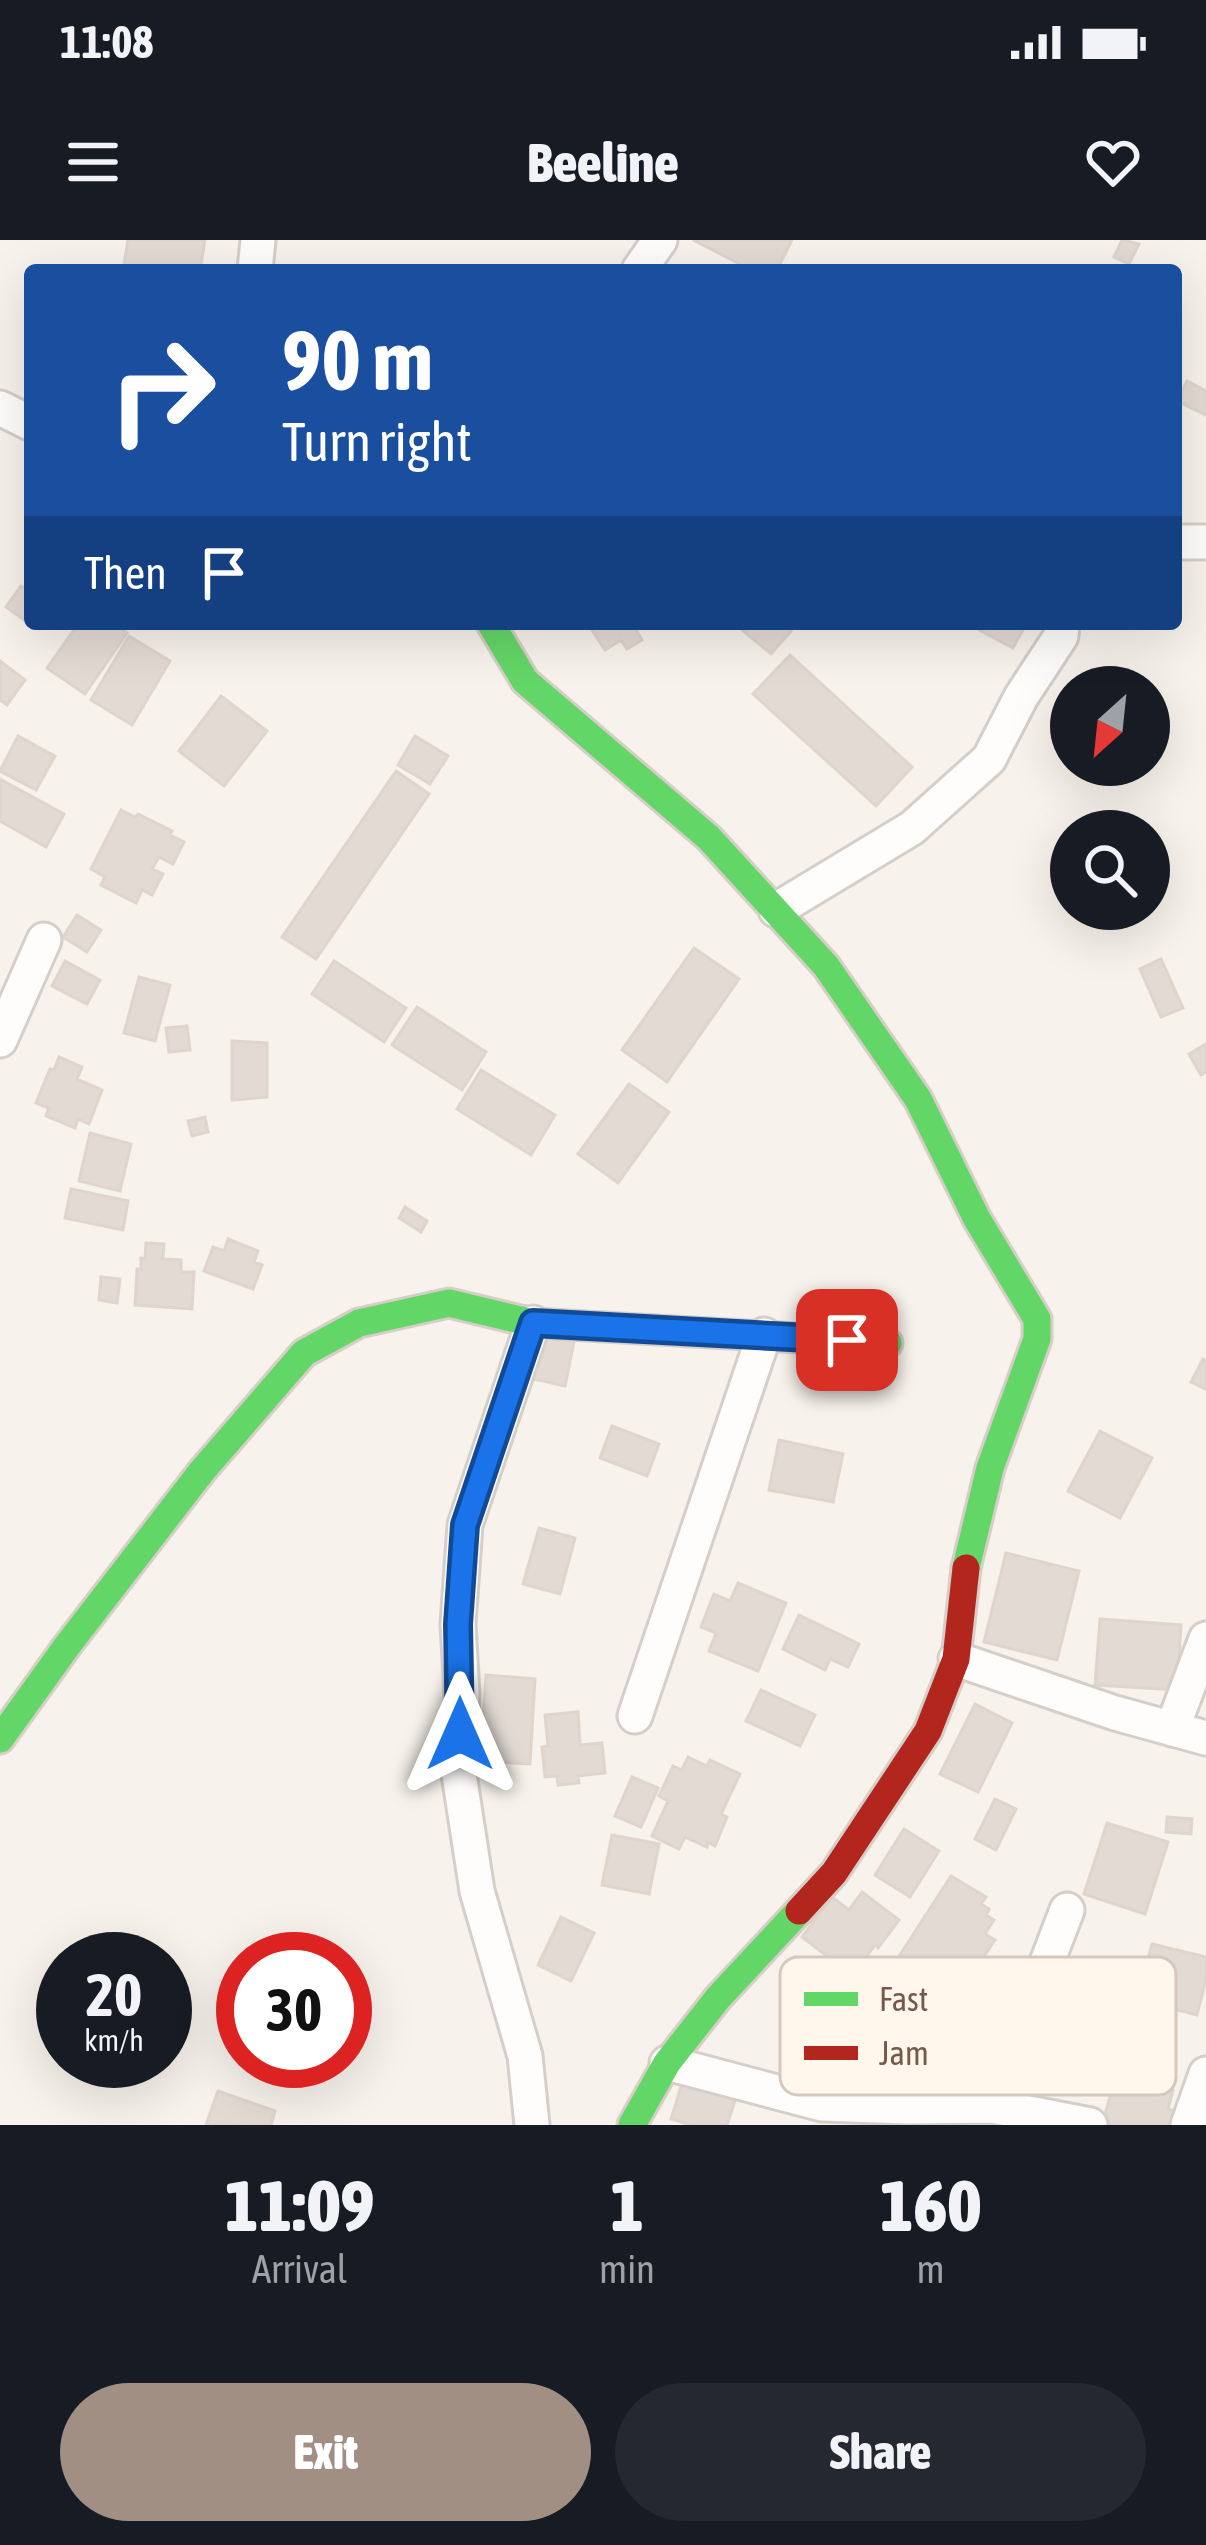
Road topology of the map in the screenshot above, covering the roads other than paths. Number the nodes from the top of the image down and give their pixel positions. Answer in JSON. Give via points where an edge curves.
{"nodes":[{"id":1,"x":495,"y":630,"type":"edge"},
{"id":2,"x":1061,"y":630,"type":"edge"},
{"id":3,"x":776,"y":910,"type":"junction"},
{"id":4,"x":44,"y":940,"type":"dead end"},
{"id":5,"x":0,"y":1040,"type":"edge"},
{"id":6,"x":533,"y":1323,"type":"junction"},
{"id":7,"x":764,"y":1336,"type":"junction"},
{"id":8,"x":888,"y":1343,"type":"dead end"},
{"id":9,"x":1206,"y":1639,"type":"edge"},
{"id":10,"x":956,"y":1659,"type":"junction"},
{"id":11,"x":635,"y":1716,"type":"dead end"},
{"id":12,"x":1172,"y":1729,"type":"junction"},
{"id":13,"x":1206,"y":1738,"type":"edge"},
{"id":14,"x":0,"y":1739,"type":"edge"},
{"id":15,"x":1067,"y":1910,"type":"dead end"},
{"id":16,"x":1049,"y":1957,"type":"edge"},
{"id":17,"x":667,"y":2063,"type":"junction"},
{"id":18,"x":1206,"y":2074,"type":"edge"},
{"id":19,"x":780,"y":2093,"type":"edge"},
{"id":20,"x":788,"y":2095,"type":"edge"},
{"id":21,"x":996,"y":2095,"type":"edge"},
{"id":22,"x":992,"y":2106,"type":"junction"},
{"id":23,"x":532,"y":2125,"type":"edge"},
{"id":24,"x":632,"y":2125,"type":"edge"},
{"id":25,"x":1090,"y":2125,"type":"edge"},
{"id":26,"x":1188,"y":2125,"type":"edge"}],
"edges":[{"from":1,"to":3,"type":"street","via":[[525,681],[709,838]]},
{"from":2,"to":3,"type":"street","via":[[989,759],[912,828]]},
{"from":3,"to":10,"type":"street","via":[[826,966],[918,1100],[1036,1319],[966,1563]]},
{"from":4,"to":5,"type":"street"},
{"from":6,"to":7,"type":"street"},
{"from":6,"to":14,"type":"street","via":[[449,1303],[359,1323],[304,1353],[202,1471]]},
{"from":6,"to":23,"type":"street","via":[[465,1525],[458,1624],[459,1774],[477,1891],[525,2056]]},
{"from":7,"to":8,"type":"street"},
{"from":7,"to":11,"type":"street"},
{"from":9,"to":12,"type":"street"},
{"from":10,"to":12,"type":"street"},
{"from":10,"to":17,"type":"street","via":[[928,1731],[835,1873]]},
{"from":12,"to":13,"type":"street"},
{"from":15,"to":16,"type":"street"},
{"from":17,"to":19,"type":"street"},
{"from":17,"to":24,"type":"street"},
{"from":18,"to":26,"type":"street"},
{"from":20,"to":22,"type":"street","via":[[822,2104]]},
{"from":21,"to":22,"type":"street"},
{"from":22,"to":25,"type":"street"}]}
